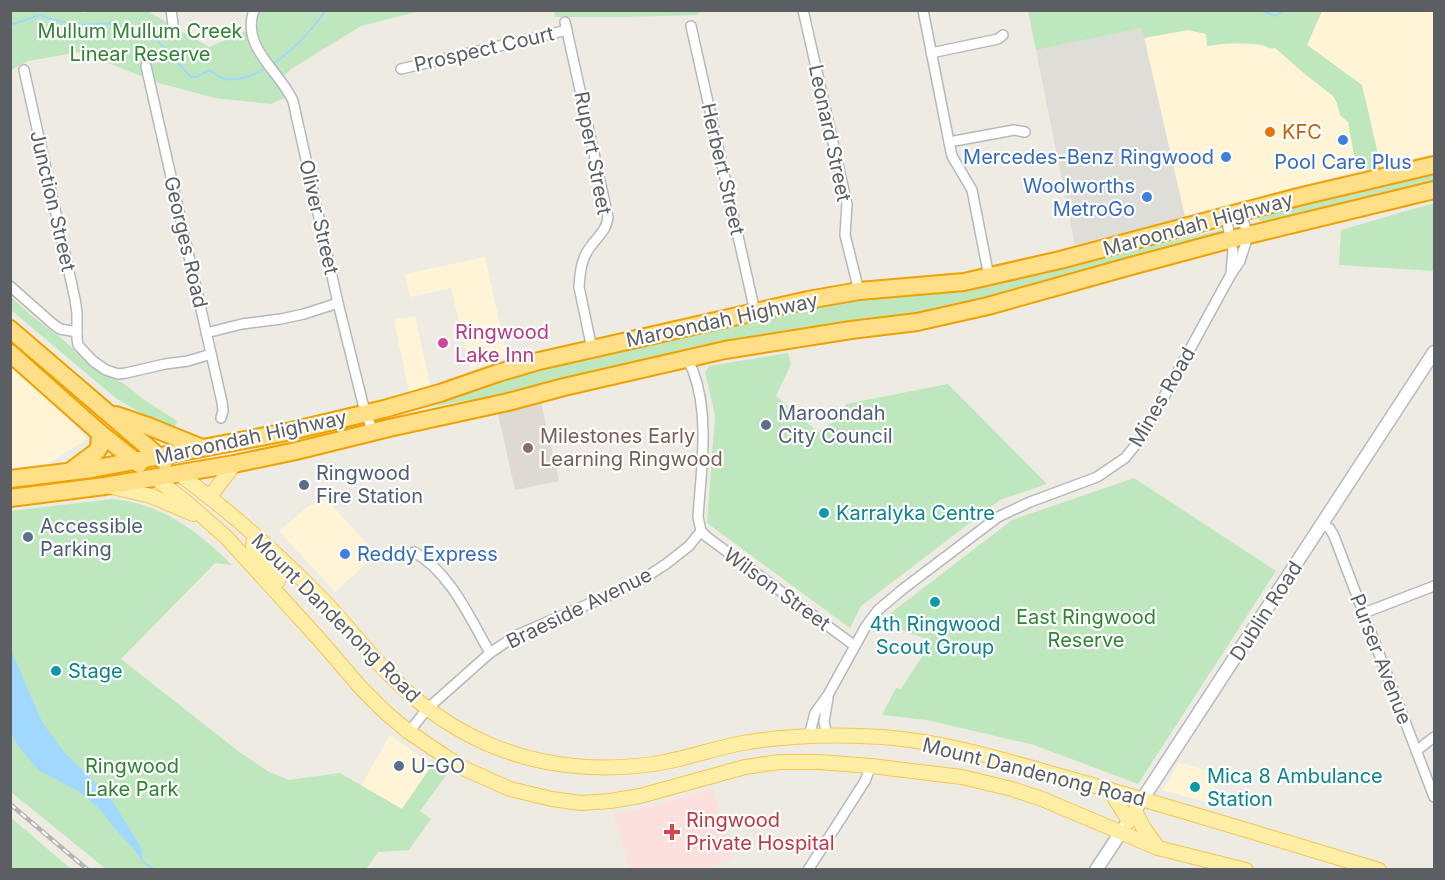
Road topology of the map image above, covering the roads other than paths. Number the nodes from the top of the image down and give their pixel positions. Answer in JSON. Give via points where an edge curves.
{"nodes":[{"id":1,"x":171,"y":10,"type":"edge"},
{"id":2,"x":254,"y":10,"type":"edge"},
{"id":3,"x":803,"y":10,"type":"edge"},
{"id":4,"x":923,"y":10,"type":"edge"},
{"id":5,"x":173,"y":24,"type":"dead end"},
{"id":6,"x":566,"y":26,"type":"joint"},
{"id":7,"x":691,"y":26,"type":"dead end"},
{"id":8,"x":1003,"y":35,"type":"dead end"},
{"id":9,"x":931,"y":53,"type":"junction"},
{"id":10,"x":146,"y":66,"type":"dead end"},
{"id":11,"x":400,"y":69,"type":"dead end"},
{"id":12,"x":24,"y":70,"type":"dead end"},
{"id":13,"x":1025,"y":132,"type":"dead end"},
{"id":14,"x":949,"y":142,"type":"junction"},
{"id":15,"x":1434,"y":165,"type":"edge"},
{"id":16,"x":1434,"y":190,"type":"edge"},
{"id":17,"x":1234,"y":215,"type":"junction"},
{"id":18,"x":1240,"y":238,"type":"junction"},
{"id":19,"x":1230,"y":276,"type":"junction"},
{"id":20,"x":989,"y":277,"type":"junction"},
{"id":21,"x":10,"y":286,"type":"edge"},
{"id":22,"x":859,"y":291,"type":"junction"},
{"id":23,"x":338,"y":303,"type":"junction"},
{"id":24,"x":755,"y":312,"type":"junction"},
{"id":25,"x":10,"y":329,"type":"edge"},
{"id":26,"x":77,"y":332,"type":"junction"},
{"id":27,"x":206,"y":333,"type":"junction"},
{"id":28,"x":592,"y":349,"type":"junction"},
{"id":29,"x":1434,"y":352,"type":"edge"},
{"id":30,"x":10,"y":353,"type":"edge"},
{"id":31,"x":212,"y":354,"type":"junction"},
{"id":32,"x":685,"y":359,"type":"junction"},
{"id":33,"x":106,"y":412,"type":"junction"},
{"id":34,"x":366,"y":414,"type":"junction"},
{"id":35,"x":220,"y":418,"type":"dead end"},
{"id":36,"x":100,"y":433,"type":"junction"},
{"id":37,"x":373,"y":433,"type":"junction"},
{"id":38,"x":202,"y":448,"type":"junction"},
{"id":39,"x":159,"y":457,"type":"junction"},
{"id":40,"x":134,"y":460,"type":"junction"},
{"id":41,"x":234,"y":464,"type":"junction"},
{"id":42,"x":71,"y":471,"type":"junction"},
{"id":43,"x":178,"y":473,"type":"junction"},
{"id":44,"x":155,"y":478,"type":"junction"},
{"id":45,"x":10,"y":479,"type":"edge"},
{"id":46,"x":105,"y":486,"type":"junction"},
{"id":47,"x":10,"y":498,"type":"edge"},
{"id":48,"x":210,"y":498,"type":"junction"},
{"id":49,"x":206,"y":519,"type":"junction"},
{"id":50,"x":1323,"y":524,"type":"junction"},
{"id":51,"x":701,"y":531,"type":"junction"},
{"id":52,"x":255,"y":535,"type":"junction"},
{"id":53,"x":414,"y":552,"type":"dead end"},
{"id":54,"x":298,"y":575,"type":"junction"},
{"id":55,"x":1434,"y":586,"type":"edge"},
{"id":56,"x":277,"y":587,"type":"junction"},
{"id":57,"x":1364,"y":613,"type":"junction"},
{"id":58,"x":855,"y":646,"type":"junction"},
{"id":59,"x":490,"y":653,"type":"junction"},
{"id":60,"x":828,"y":695,"type":"junction"},
{"id":61,"x":427,"y":709,"type":"junction"},
{"id":62,"x":409,"y":732,"type":"junction"},
{"id":63,"x":818,"y":736,"type":"junction"},
{"id":64,"x":1434,"y":737,"type":"edge"},
{"id":65,"x":1416,"y":750,"type":"junction"},
{"id":66,"x":819,"y":762,"type":"junction"},
{"id":67,"x":872,"y":766,"type":"junction"},
{"id":68,"x":1109,"y":789,"type":"junction"},
{"id":69,"x":1434,"y":797,"type":"edge"},
{"id":70,"x":1143,"y":799,"type":"junction"},
{"id":71,"x":1128,"y":822,"type":"junction"},
{"id":72,"x":1158,"y":848,"type":"junction"},
{"id":73,"x":808,"y":870,"type":"edge"},
{"id":74,"x":1096,"y":870,"type":"edge"},
{"id":75,"x":1246,"y":870,"type":"edge"},
{"id":76,"x":1379,"y":870,"type":"edge"}],
"edges":[{"from":1,"to":5,"type":"street"},
{"from":2,"to":23,"type":"street","name":"Oliver Street","via":[[251,20],[255,46],[293,101]]},
{"from":3,"to":22,"type":"street","name":"Leonard Street","via":[[847,204],[846,235]]},
{"from":4,"to":9,"type":"street"},
{"from":6,"to":11,"type":"street","name":"Prospect Court"},
{"from":6,"to":28,"type":"street","name":"Rupert Street","via":[[608,217],[605,229],[584,256],[580,277]]},
{"from":7,"to":24,"type":"street","name":"Herbert Street"},
{"from":8,"to":9,"type":"street"},
{"from":9,"to":14,"type":"street"},
{"from":10,"to":27,"type":"street","name":"Georges Road"},
{"from":12,"to":26,"type":"street","name":"Junction Street","via":[[75,299]]},
{"from":13,"to":14,"type":"street","via":[[1014,130]]},
{"from":14,"to":20,"type":"street","via":[[952,156],[972,190]]},
{"from":15,"to":17,"type":"highway","name":"Maroondah Highway"},
{"from":16,"to":18,"type":"highway","name":"Maroondah Highway"},
{"from":17,"to":18,"type":"street","name":"Mines Road"},
{"from":17,"to":18,"type":"street","name":"Mines Road"},
{"from":17,"to":20,"type":"highway","name":"Maroondah Highway"},
{"from":18,"to":19,"type":"street","name":"Mines Road"},
{"from":18,"to":19,"type":"street","name":"Mines Road","via":[[1240,261]]},
{"from":18,"to":32,"type":"highway","name":"Maroondah Highway","via":[[917,322]]},
{"from":19,"to":58,"type":"street","name":"Mines Road","via":[[1142,437],[1125,458],[1097,477],[998,517],[878,610]]},
{"from":20,"to":22,"type":"highway","name":"Maroondah Highway"},
{"from":21,"to":26,"type":"street","via":[[60,329]]},
{"from":22,"to":24,"type":"highway","name":"Maroondah Highway"},
{"from":23,"to":27,"type":"street"},
{"from":23,"to":34,"type":"street","name":"Oliver Street"},
{"from":24,"to":28,"type":"highway","name":"Maroondah Highway"},
{"from":25,"to":33,"type":"highway"},
{"from":26,"to":31,"type":"street","via":[[78,345],[87,356],[118,374]]},
{"from":27,"to":31,"type":"street","name":"Georges Road"},
{"from":28,"to":34,"type":"highway","name":"Maroondah Highway","via":[[539,361]]},
{"from":29,"to":50,"type":"main road","name":"Dublin Road"},
{"from":30,"to":36,"type":"highway"},
{"from":31,"to":35,"type":"street","name":"Georges Road","via":[[222,402]]},
{"from":32,"to":37,"type":"highway","name":"Maroondah Highway"},
{"from":32,"to":51,"type":"street","via":[[693,372],[703,416],[698,517]]},
{"from":33,"to":38,"type":"highway"},
{"from":33,"to":39,"type":"highway"},
{"from":34,"to":37,"type":"street","name":"Oliver Street"},
{"from":34,"to":38,"type":"highway","name":"Maroondah Highway"},
{"from":36,"to":40,"type":"highway"},
{"from":36,"to":42,"type":"highway","via":[[96,452]]},
{"from":37,"to":41,"type":"highway","name":"Maroondah Highway"},
{"from":38,"to":39,"type":"highway","name":"Maroondah Highway"},
{"from":39,"to":40,"type":"highway","name":"Maroondah Highway"},
{"from":39,"to":43,"type":"highway"},
{"from":40,"to":42,"type":"highway","name":"Maroondah Highway"},
{"from":40,"to":44,"type":"highway"},
{"from":41,"to":43,"type":"highway","name":"Maroondah Highway"},
{"from":41,"to":48,"type":"main road"},
{"from":42,"to":45,"type":"highway","name":"Maroondah Highway"},
{"from":43,"to":44,"type":"highway","name":"Maroondah Highway"},
{"from":43,"to":48,"type":"main road","name":"Mount Dandenong Road"},
{"from":44,"to":46,"type":"highway","name":"Maroondah Highway"},
{"from":44,"to":49,"type":"main road","name":"Mount Dandenong Road"},
{"from":46,"to":47,"type":"highway","name":"Maroondah Highway"},
{"from":46,"to":49,"type":"main road","via":[[151,496]]},
{"from":48,"to":52,"type":"main road","name":"Mount Dandenong Road"},
{"from":49,"to":56,"type":"main road","name":"Mount Dandenong Road"},
{"from":50,"to":57,"type":"street","name":"Purser Avenue","via":[[1334,536]]},
{"from":50,"to":70,"type":"main road","name":"Dublin Road"},
{"from":51,"to":58,"type":"street","name":"Wilson Street"},
{"from":51,"to":59,"type":"street","name":"Braeside Avenue","via":[[689,546],[637,583],[515,636]]},
{"from":52,"to":54,"type":"main road","name":"Mount Dandenong Road"},
{"from":52,"to":56,"type":"main road","via":[[252,544]]},
{"from":53,"to":59,"type":"street","via":[[430,563],[459,596]]},
{"from":54,"to":56,"type":"main road","via":[[280,577]]},
{"from":54,"to":61,"type":"main road","name":"Mount Dandenong Road","via":[[406,692]]},
{"from":55,"to":57,"type":"street"},
{"from":56,"to":62,"type":"main road","name":"Mount Dandenong Road","via":[[372,700]]},
{"from":57,"to":65,"type":"street","name":"Purser Avenue"},
{"from":58,"to":60,"type":"street","name":"Mines Road"},
{"from":59,"to":61,"type":"street","name":"Braeside Avenue"},
{"from":60,"to":63,"type":"street","name":"Mines Road"},
{"from":60,"to":63,"type":"street","name":"Mines Road","via":[[815,712]]},
{"from":61,"to":62,"type":"street","name":"Braeside Avenue"},
{"from":61,"to":63,"type":"main road","name":"Mount Dandenong Road","via":[[452,726],[509,753],[579,767],[622,768],[747,742]]},
{"from":62,"to":66,"type":"main road","name":"Mount Dandenong Road","via":[[465,769],[510,789],[581,803],[622,800],[745,767]]},
{"from":63,"to":66,"type":"main road"},
{"from":63,"to":68,"type":"main road","name":"Mount Dandenong Road","via":[[883,737],[938,744]]},
{"from":64,"to":65,"type":"street"},
{"from":65,"to":69,"type":"street","name":"Purser Avenue"},
{"from":66,"to":67,"type":"main road","name":"Mount Dandenong Road"},
{"from":67,"to":71,"type":"main road","name":"Mount Dandenong Road","via":[[962,777]]},
{"from":67,"to":73,"type":"street"},
{"from":68,"to":70,"type":"main road","name":"Mount Dandenong Road"},
{"from":68,"to":71,"type":"main road"},
{"from":70,"to":71,"type":"main road","name":"Dublin Road"},
{"from":70,"to":76,"type":"main road","name":"Mount Dandenong Road"},
{"from":71,"to":72,"type":"main road","name":"Mount Dandenong Road"},
{"from":71,"to":72,"type":"main road","via":[[1143,827]]},
{"from":71,"to":74,"type":"main road","name":"Dublin Road"},
{"from":72,"to":75,"type":"main road","name":"Mount Dandenong Road"}]}
